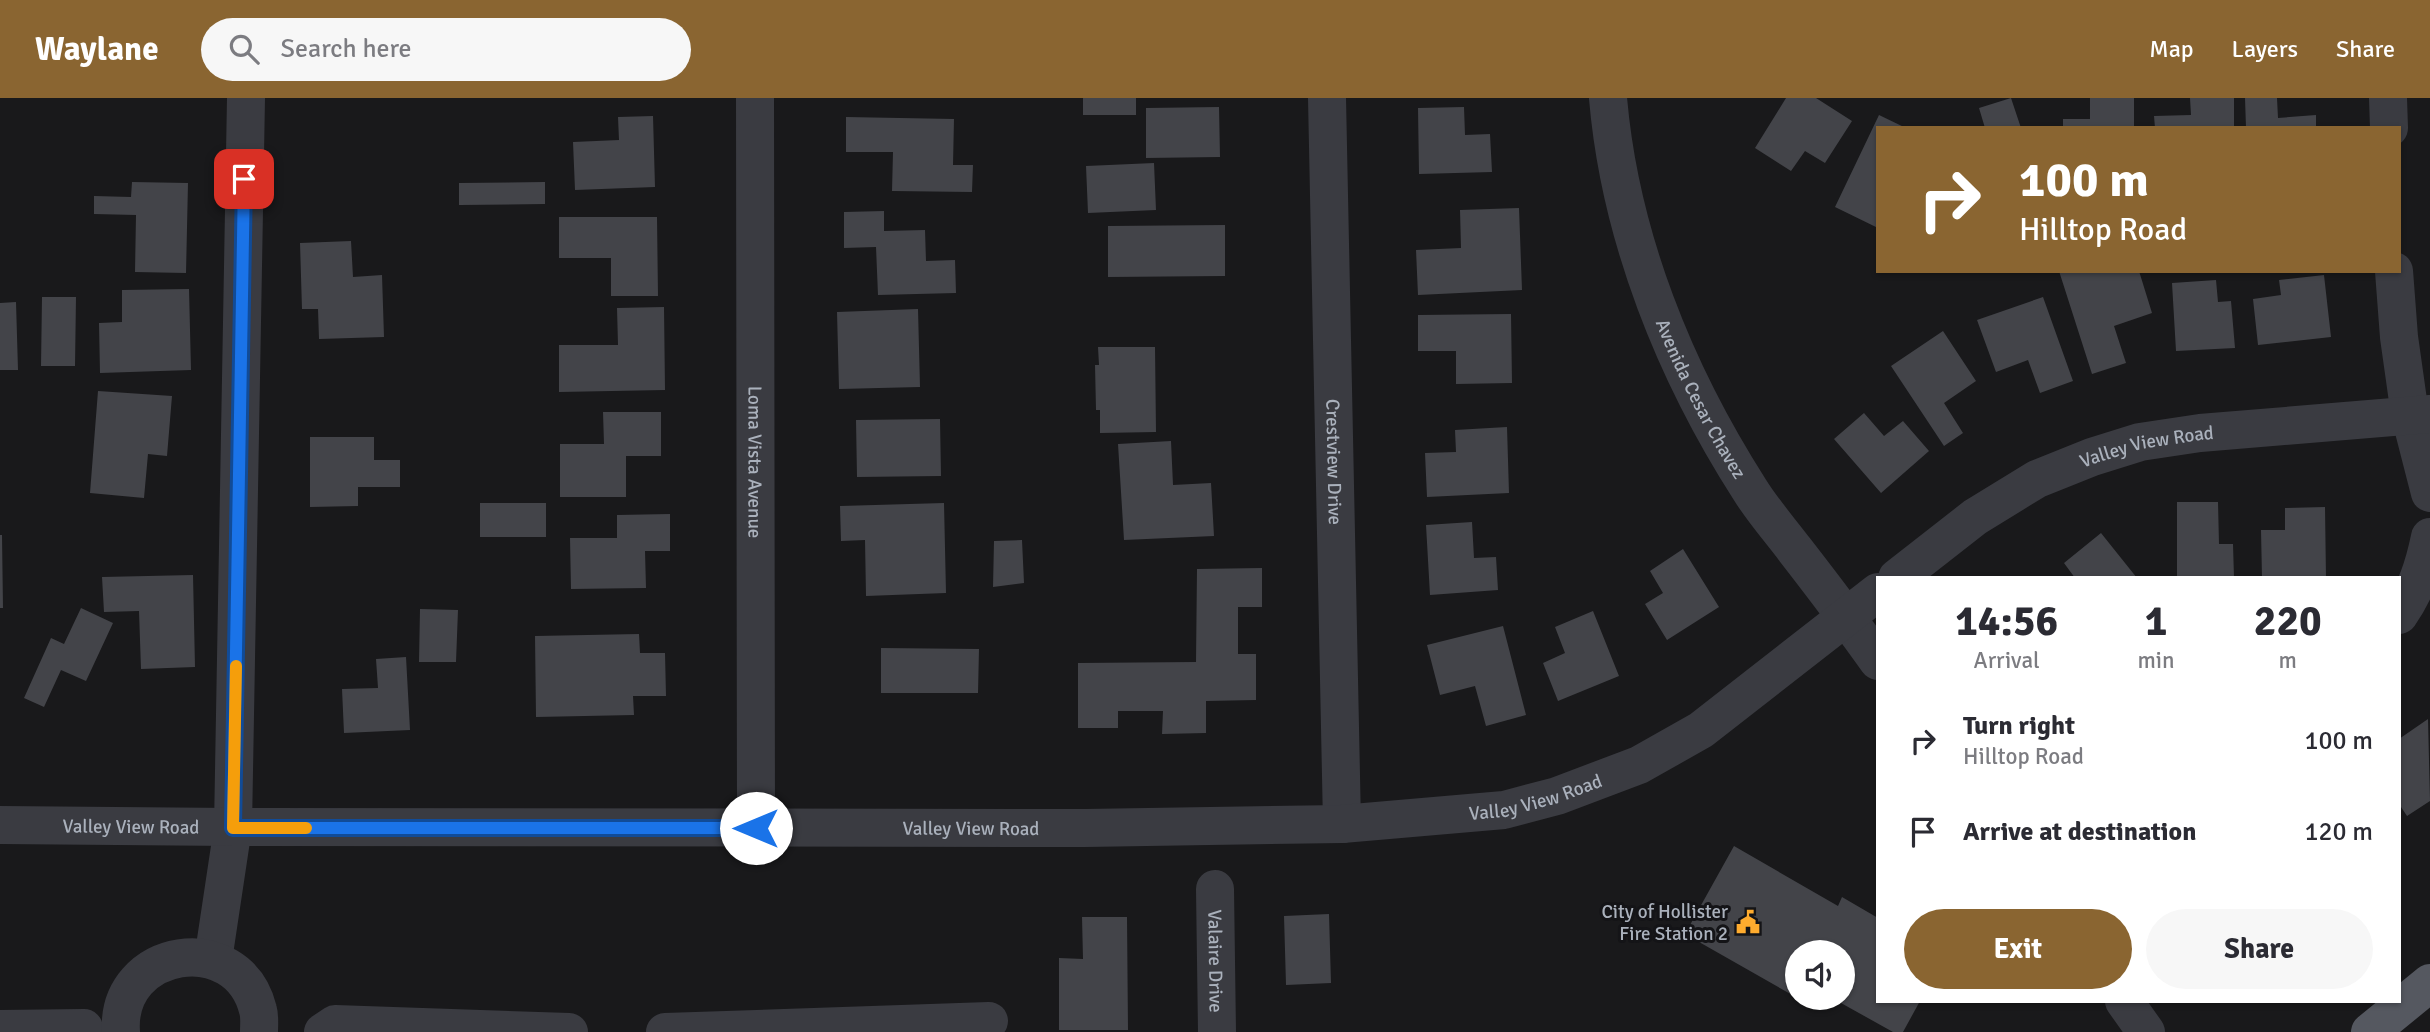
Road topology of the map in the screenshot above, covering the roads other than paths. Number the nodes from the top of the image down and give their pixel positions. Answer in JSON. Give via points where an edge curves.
{"nodes":[{"id":1,"x":246,"y":98,"type":"edge"},
{"id":2,"x":755,"y":98,"type":"edge"},
{"id":3,"x":1327,"y":98,"type":"edge"},
{"id":4,"x":1608,"y":98,"type":"edge"},
{"id":5,"x":2388,"y":98,"type":"edge"},
{"id":6,"x":2389,"y":126,"type":"edge"},
{"id":7,"x":2394,"y":273,"type":"edge"},
{"id":8,"x":2420,"y":414,"type":"edge"},
{"id":9,"x":2430,"y":493,"type":"edge"},
{"id":10,"x":2430,"y":537,"type":"edge"},
{"id":11,"x":1899,"y":576,"type":"edge"},
{"id":12,"x":1876,"y":594,"type":"edge"},
{"id":13,"x":2401,"y":612,"type":"edge"},
{"id":14,"x":1846,"y":617,"type":"junction"},
{"id":15,"x":1876,"y":658,"type":"edge"},
{"id":16,"x":1342,"y":824,"type":"junction"},
{"id":17,"x":0,"y":825,"type":"edge"},
{"id":18,"x":233,"y":828,"type":"junction"},
{"id":19,"x":756,"y":828,"type":"junction"},
{"id":20,"x":1215,"y":889,"type":"dead end"},
{"id":21,"x":212,"y":960,"type":"junction"},
{"id":22,"x":2430,"y":983,"type":"edge"},
{"id":23,"x":2125,"y":1003,"type":"edge"},
{"id":24,"x":989,"y":1021,"type":"dead end"},
{"id":25,"x":898,"y":1028,"type":"edge"},
{"id":26,"x":0,"y":1029,"type":"edge"},
{"id":27,"x":102,"y":1030,"type":"edge"},
{"id":28,"x":259,"y":1032,"type":"edge"},
{"id":29,"x":323,"y":1032,"type":"edge"},
{"id":30,"x":569,"y":1032,"type":"edge"},
{"id":31,"x":665,"y":1032,"type":"edge"},
{"id":32,"x":1217,"y":1032,"type":"edge"},
{"id":33,"x":2146,"y":1032,"type":"edge"},
{"id":34,"x":2370,"y":1032,"type":"edge"}],
"edges":[{"from":1,"to":18,"type":"street"},
{"from":2,"to":19,"type":"street","name":"Loma Vista Avenue"},
{"from":3,"to":16,"type":"street","name":"Crestview Drive"},
{"from":4,"to":14,"type":"street","name":"Avenida Cesar Chavez","via":[[1622,193],[1674,350],[1706,417],[1751,492]]},
{"from":5,"to":6,"type":"street"},
{"from":7,"to":8,"type":"street","via":[[2399,337]]},
{"from":8,"to":9,"type":"street"},
{"from":8,"to":11,"type":"street","name":"Valley View Road","via":[[2140,442],[2037,478],[1975,517]]},
{"from":10,"to":13,"type":"street","via":[[2425,565]]},
{"from":12,"to":14,"type":"street","name":"Valley View Road"},
{"from":14,"to":15,"type":"street","name":"Avenida Cesar Chavez"},
{"from":14,"to":16,"type":"street","name":"Valley View Road","via":[[1701,730],[1639,765],[1504,810]]},
{"from":16,"to":19,"type":"street","name":"Valley View Road"},
{"from":17,"to":18,"type":"street","name":"Valley View Road"},
{"from":18,"to":19,"type":"street","name":"Valley View Road"},
{"from":18,"to":21,"type":"street"},
{"from":20,"to":32,"type":"street","name":"Valaire Drive"},
{"from":21,"to":27,"type":"street","via":[[190,956],[148,970]]},
{"from":21,"to":28,"type":"street","via":[[233,971],[249,989],[258,1011]]},
{"from":22,"to":34,"type":"main road"},
{"from":23,"to":33,"type":"street"},
{"from":24,"to":25,"type":"street"},
{"from":25,"to":31,"type":"street"},
{"from":26,"to":27,"type":"street"},
{"from":29,"to":30,"type":"street","via":[[335,1024]]}]}
